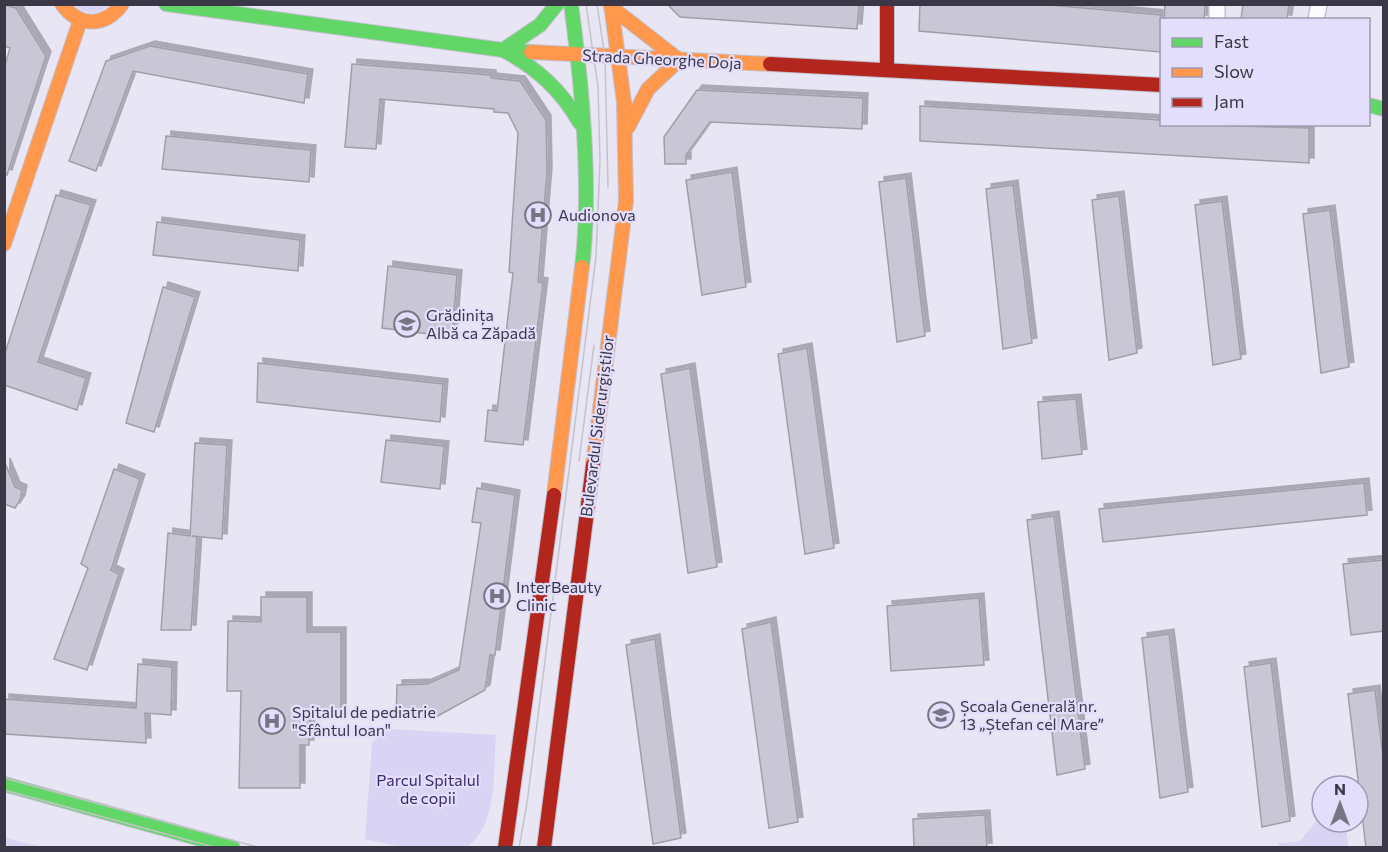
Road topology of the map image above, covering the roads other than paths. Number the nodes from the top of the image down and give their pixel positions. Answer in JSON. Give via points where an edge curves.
{"nodes":[{"id":1,"x":62,"y":4,"type":"edge"},
{"id":2,"x":122,"y":4,"type":"edge"},
{"id":3,"x":166,"y":4,"type":"edge"},
{"id":4,"x":557,"y":4,"type":"edge"},
{"id":5,"x":571,"y":4,"type":"edge"},
{"id":6,"x":887,"y":4,"type":"edge"},
{"id":7,"x":611,"y":6,"type":"edge"},
{"id":8,"x":80,"y":21,"type":"junction"},
{"id":9,"x":503,"y":50,"type":"junction"},
{"id":10,"x":578,"y":55,"type":"junction"},
{"id":11,"x":620,"y":58,"type":"junction"},
{"id":12,"x":679,"y":60,"type":"junction"},
{"id":13,"x":886,"y":69,"type":"junction"},
{"id":14,"x":1160,"y":85,"type":"edge"},
{"id":15,"x":627,"y":129,"type":"junction"},
{"id":16,"x":583,"y":130,"type":"junction"},
{"id":17,"x":4,"y":244,"type":"edge"},
{"id":18,"x":4,"y":784,"type":"edge"},
{"id":19,"x":233,"y":848,"type":"edge"},
{"id":20,"x":506,"y":848,"type":"edge"},
{"id":21,"x":544,"y":848,"type":"edge"}],
"edges":[{"from":1,"to":8,"type":"main road"},
{"from":2,"to":8,"type":"main road","via":[[102,22]]},
{"from":3,"to":9,"type":"main road","name":"Strada Gheorghe Doja"},
{"from":4,"to":9,"type":"main road","via":[[536,30]]},
{"from":5,"to":10,"type":"main road","name":"Bulevardul Siderurgiștilor"},
{"from":6,"to":13,"type":"main road"},
{"from":7,"to":11,"type":"main road","name":"Bulevardul Siderurgiștilor"},
{"from":7,"to":12,"type":"main road"},
{"from":8,"to":17,"type":"main road"},
{"from":9,"to":10,"type":"main road","name":"Strada Gheorghe Doja"},
{"from":9,"to":16,"type":"main road","via":[[527,62],[555,84]]},
{"from":10,"to":11,"type":"main road","name":"Strada Gheorghe Doja"},
{"from":10,"to":16,"type":"main road","name":"Bulevardul Siderurgiștilor"},
{"from":11,"to":12,"type":"main road","name":"Strada Gheorghe Doja"},
{"from":11,"to":15,"type":"main road","name":"Bulevardul Siderurgiștilor"},
{"from":12,"to":13,"type":"main road","name":"Strada Gheorghe Doja"},
{"from":12,"to":15,"type":"main road","via":[[642,95]]},
{"from":13,"to":14,"type":"main road","name":"Strada Gheorghe Doja"},
{"from":15,"to":21,"type":"main road","name":"Bulevardul Siderurgiștilor","via":[[620,257]]},
{"from":16,"to":20,"type":"main road","name":"Bulevardul Siderurgiștilor","via":[[586,208],[579,301]]},
{"from":18,"to":19,"type":"main road"}]}
